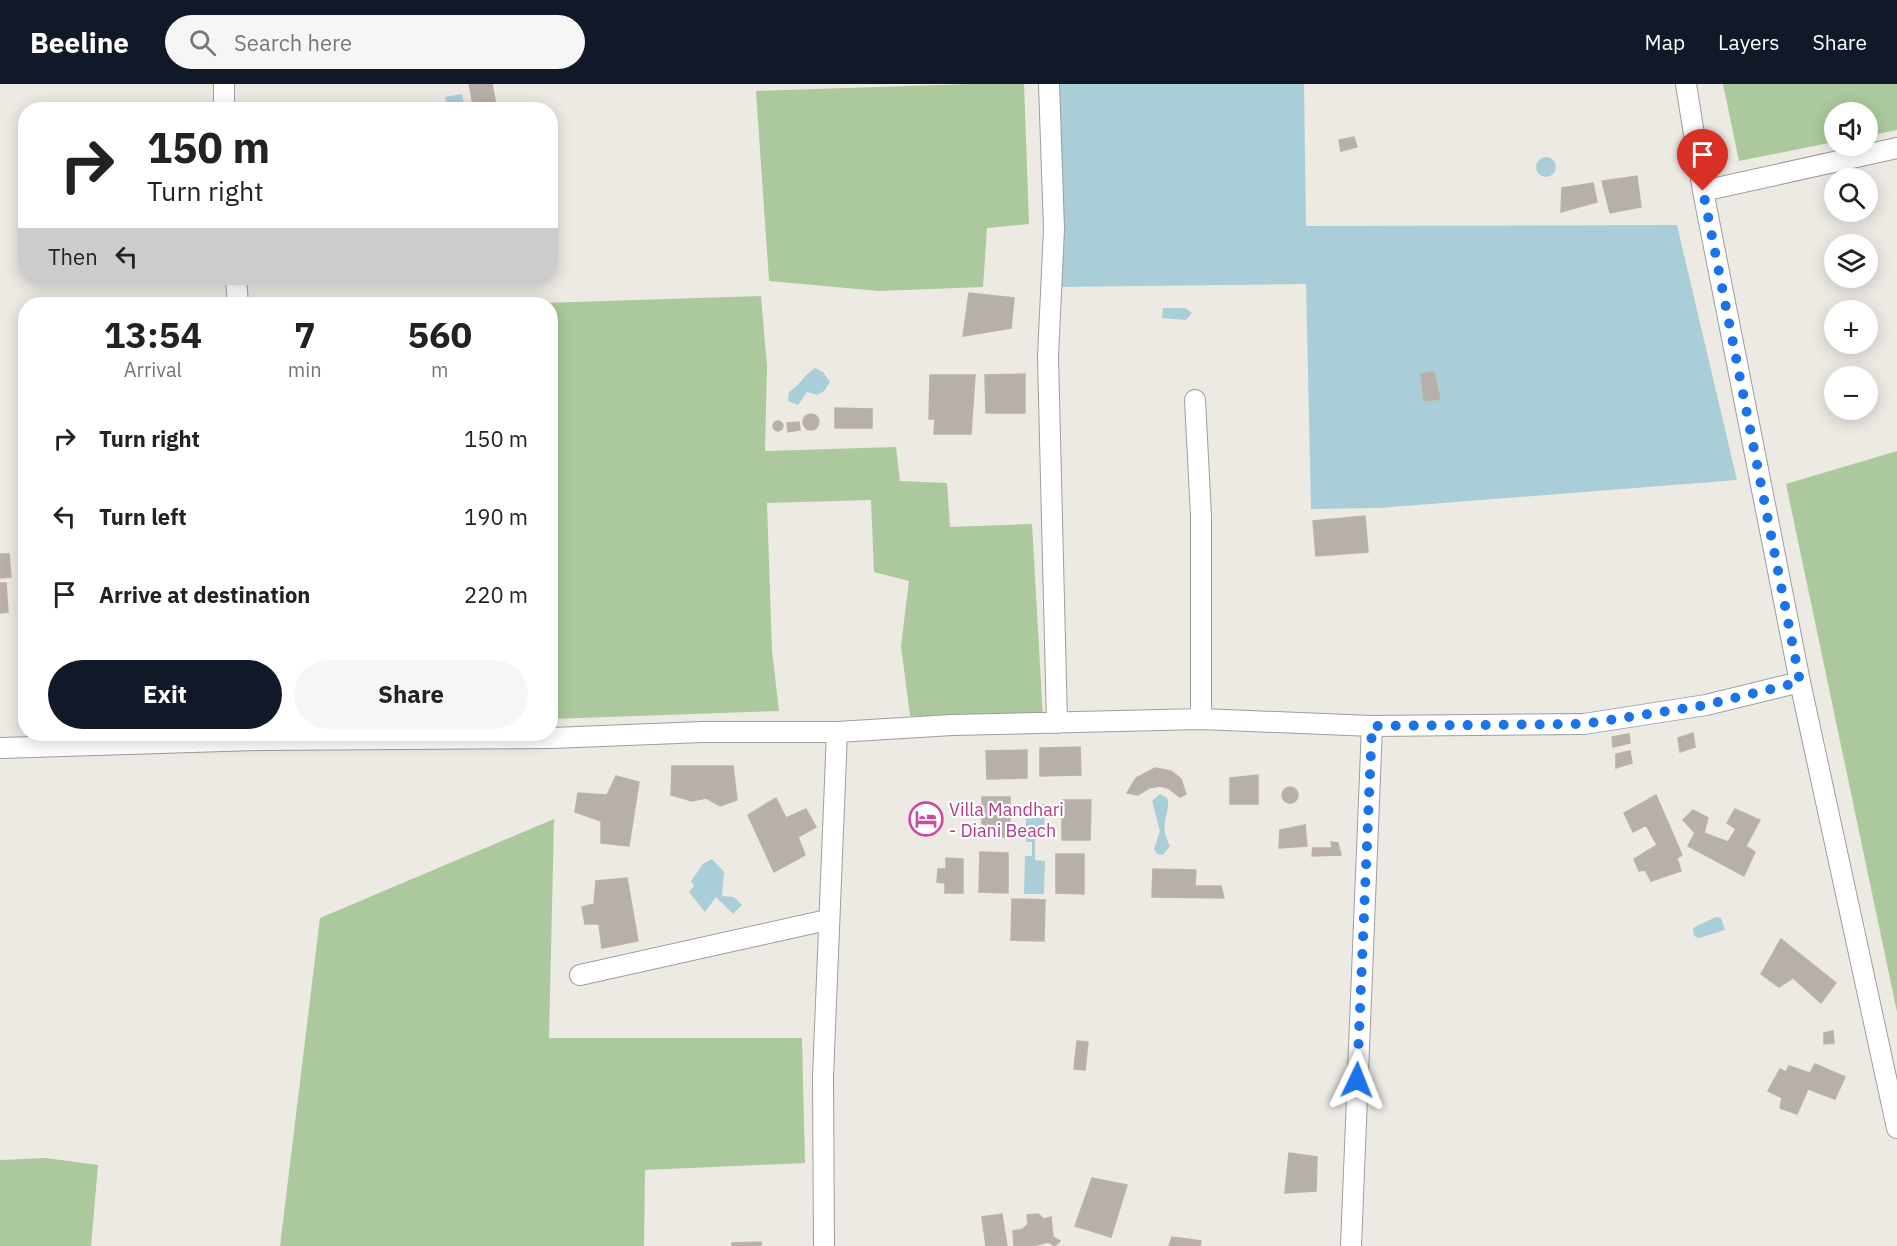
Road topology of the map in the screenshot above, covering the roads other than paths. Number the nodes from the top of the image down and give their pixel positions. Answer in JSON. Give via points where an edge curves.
{"nodes":[{"id":1,"x":224,"y":84,"type":"edge"},
{"id":2,"x":1049,"y":84,"type":"edge"},
{"id":3,"x":1686,"y":84,"type":"edge"},
{"id":4,"x":225,"y":102,"type":"edge"},
{"id":5,"x":1897,"y":148,"type":"edge"},
{"id":6,"x":1703,"y":191,"type":"junction"},
{"id":7,"x":1195,"y":400,"type":"dead end"},
{"id":8,"x":1800,"y":682,"type":"junction"},
{"id":9,"x":1201,"y":719,"type":"junction"},
{"id":10,"x":1057,"y":723,"type":"junction"},
{"id":11,"x":1372,"y":726,"type":"junction"},
{"id":12,"x":837,"y":732,"type":"junction"},
{"id":13,"x":558,"y":738,"type":"edge"},
{"id":14,"x":165,"y":741,"type":"edge"},
{"id":15,"x":0,"y":748,"type":"edge"},
{"id":16,"x":827,"y":920,"type":"junction"},
{"id":17,"x":580,"y":975,"type":"dead end"},
{"id":18,"x":1897,"y":1128,"type":"edge"},
{"id":19,"x":824,"y":1246,"type":"edge"},
{"id":20,"x":1351,"y":1246,"type":"edge"}],
"edges":[{"from":1,"to":4,"type":"street"},
{"from":2,"to":10,"type":"street","via":[[1054,229],[1049,413]]},
{"from":3,"to":6,"type":"street"},
{"from":5,"to":6,"type":"street"},
{"from":6,"to":8,"type":"street"},
{"from":7,"to":9,"type":"street","via":[[1201,516]]},
{"from":8,"to":11,"type":"street","via":[[1706,705],[1584,724]]},
{"from":8,"to":18,"type":"street"},
{"from":9,"to":10,"type":"street"},
{"from":9,"to":11,"type":"street"},
{"from":10,"to":12,"type":"street"},
{"from":11,"to":20,"type":"street"},
{"from":12,"to":13,"type":"street"},
{"from":12,"to":16,"type":"street"},
{"from":14,"to":15,"type":"street"},
{"from":16,"to":17,"type":"street"},
{"from":16,"to":19,"type":"street"}]}
